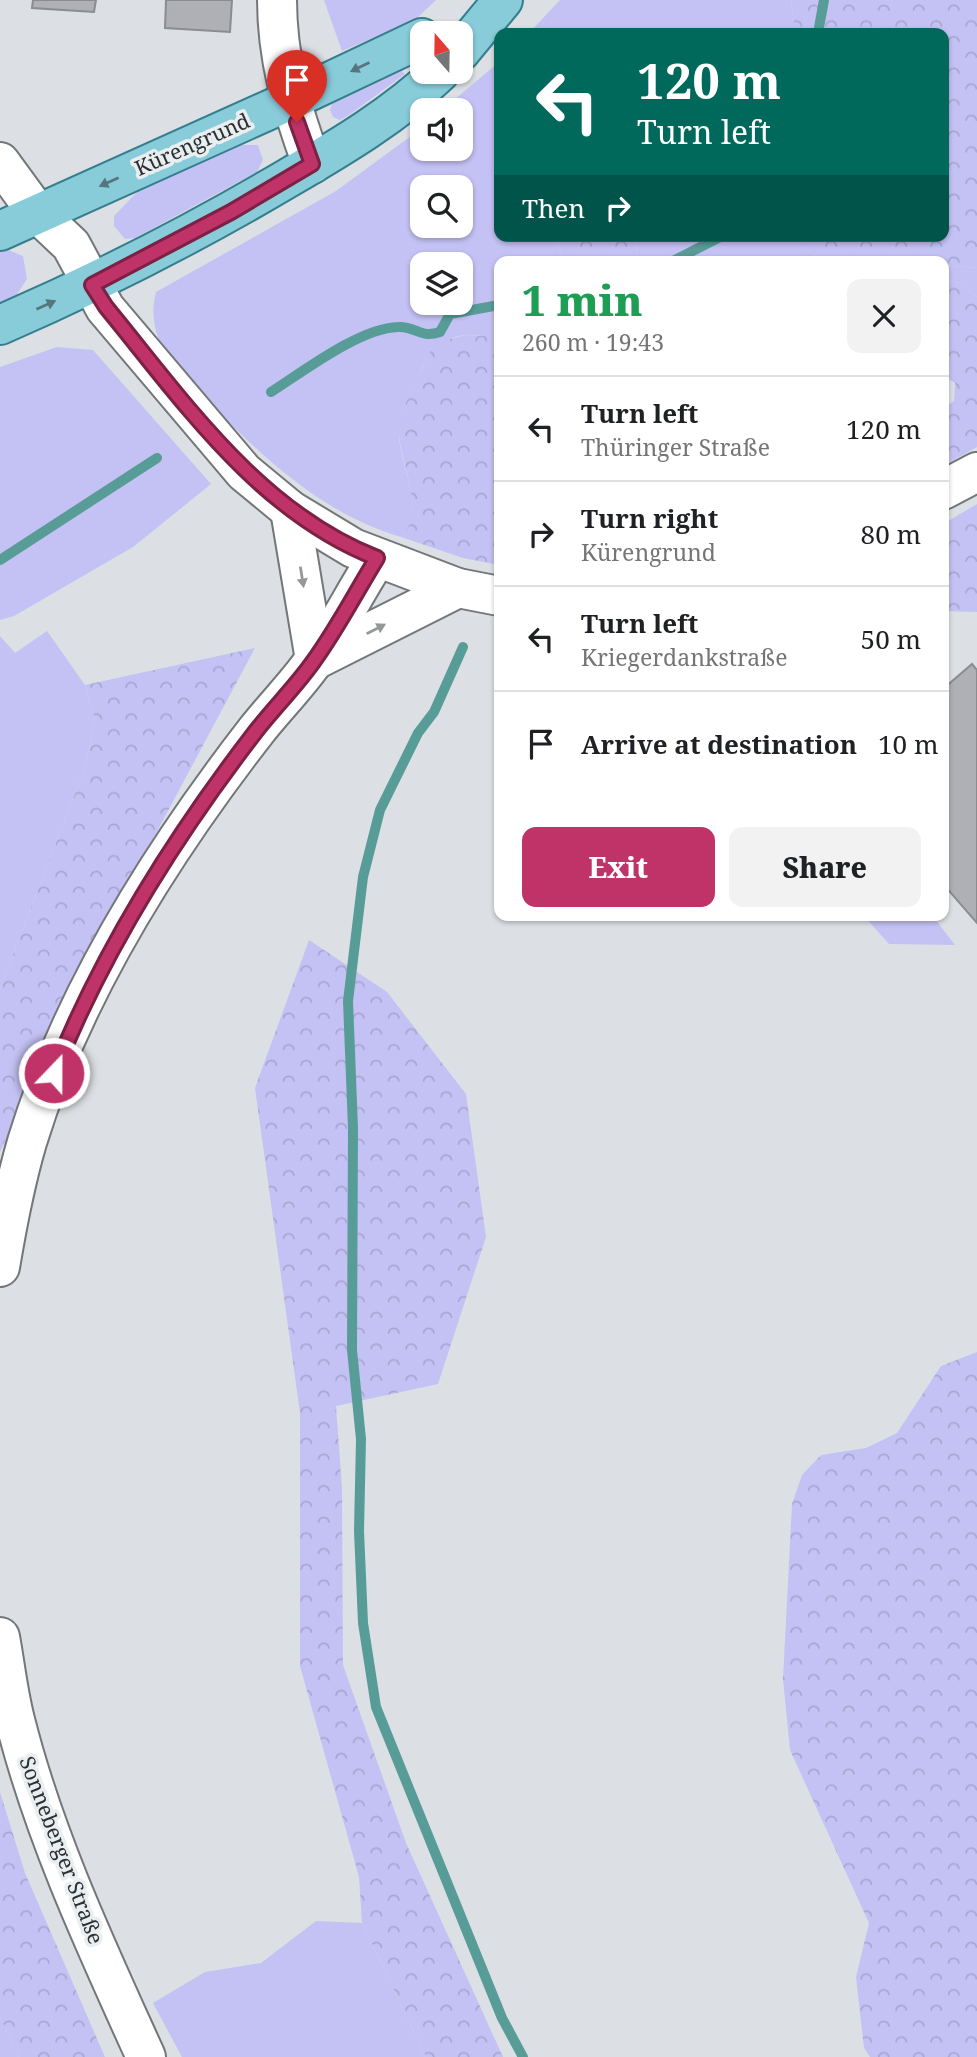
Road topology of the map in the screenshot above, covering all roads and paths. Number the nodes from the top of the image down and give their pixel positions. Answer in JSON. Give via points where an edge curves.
{"nodes":[{"id":1,"x":277,"y":0,"type":"edge"},
{"id":2,"x":485,"y":0,"type":"edge"},
{"id":3,"x":503,"y":0,"type":"edge"},
{"id":4,"x":450,"y":21,"type":"edge"},
{"id":5,"x":473,"y":36,"type":"edge"},
{"id":6,"x":410,"y":44,"type":"edge"},
{"id":7,"x":428,"y":84,"type":"edge"},
{"id":8,"x":289,"y":101,"type":"junction"},
{"id":9,"x":0,"y":162,"type":"edge"},
{"id":10,"x":312,"y":164,"type":"junction"},
{"id":11,"x":38,"y":214,"type":"junction"},
{"id":12,"x":0,"y":231,"type":"edge"},
{"id":13,"x":92,"y":285,"type":"junction"},
{"id":14,"x":0,"y":325,"type":"edge"},
{"id":15,"x":977,"y":472,"type":"edge"},
{"id":16,"x":949,"y":487,"type":"edge"},
{"id":17,"x":290,"y":510,"type":"junction"},
{"id":18,"x":365,"y":553,"type":"junction"},
{"id":19,"x":458,"y":588,"type":"junction"},
{"id":20,"x":494,"y":595,"type":"edge"},
{"id":21,"x":315,"y":660,"type":"junction"},
{"id":22,"x":0,"y":1267,"type":"edge"},
{"id":23,"x":0,"y":1637,"type":"edge"},
{"id":24,"x":146,"y":2057,"type":"edge"}],
"edges":[{"from":1,"to":8,"type":"street"},
{"from":2,"to":4,"type":"main road"},
{"from":3,"to":5,"type":"main road"},
{"from":6,"to":8,"type":"main road","name":"Kürengrund","one_way":true},
{"from":7,"to":10,"type":"main road","via":[[410,101]]},
{"from":8,"to":10,"type":"street"},
{"from":8,"to":11,"type":"main road","name":"Kürengrund","one_way":true},
{"from":9,"to":11,"type":"street"},
{"from":10,"to":13,"type":"main road"},
{"from":11,"to":12,"type":"main road","name":"Kürengrund"},
{"from":11,"to":13,"type":"street","via":[[56,255]]},
{"from":14,"to":13,"type":"main road","one_way":true},
{"from":13,"to":17,"type":"street","via":[[244,472]]},
{"from":15,"to":16,"type":"street"},
{"from":17,"to":18,"type":"street"},
{"from":17,"to":21,"type":"street","one_way":true},
{"from":18,"to":19,"type":"street"},
{"from":18,"to":21,"type":"street"},
{"from":19,"to":20,"type":"street"},
{"from":21,"to":19,"type":"street","one_way":true},
{"from":21,"to":22,"type":"street","via":[[256,732],[172,849],[110,951],[81,1008],[28,1140]]},
{"from":23,"to":24,"type":"street","name":"Sonneberger Straße","via":[[14,1718],[32,1780]]}]}
